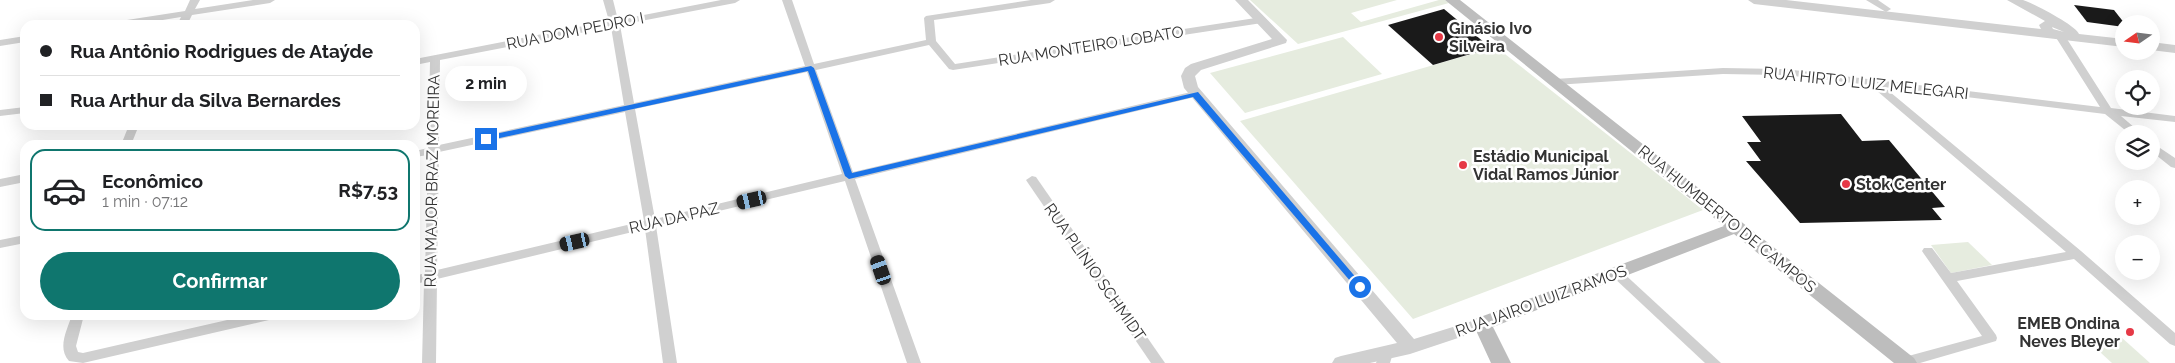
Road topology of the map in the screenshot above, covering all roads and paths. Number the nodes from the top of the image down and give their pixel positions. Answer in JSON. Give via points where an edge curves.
{"nodes":[{"id":1,"x":195,"y":0,"type":"edge"},
{"id":2,"x":270,"y":0,"type":"edge"},
{"id":3,"x":608,"y":0,"type":"edge"},
{"id":4,"x":735,"y":0,"type":"edge"},
{"id":5,"x":787,"y":0,"type":"edge"},
{"id":6,"x":1050,"y":0,"type":"edge"},
{"id":7,"x":1241,"y":0,"type":"edge"},
{"id":8,"x":1452,"y":0,"type":"edge"},
{"id":9,"x":1754,"y":0,"type":"edge"},
{"id":10,"x":1811,"y":0,"type":"edge"},
{"id":11,"x":1871,"y":0,"type":"edge"},
{"id":12,"x":2013,"y":0,"type":"edge"},
{"id":13,"x":1031,"y":1,"type":"edge"},
{"id":14,"x":1886,"y":9,"type":"junction"},
{"id":15,"x":187,"y":13,"type":"junction"},
{"id":16,"x":144,"y":20,"type":"edge"},
{"id":17,"x":184,"y":20,"type":"edge"},
{"id":18,"x":1262,"y":20,"type":"junction"},
{"id":19,"x":615,"y":24,"type":"junction"},
{"id":20,"x":2064,"y":33,"type":"junction"},
{"id":21,"x":2115,"y":36,"type":"edge"},
{"id":22,"x":20,"y":40,"type":"edge"},
{"id":23,"x":2160,"y":40,"type":"edge"},
{"id":24,"x":931,"y":42,"type":"junction"},
{"id":25,"x":2115,"y":42,"type":"edge"},
{"id":26,"x":2175,"y":42,"type":"edge"},
{"id":27,"x":0,"y":43,"type":"edge"},
{"id":28,"x":2160,"y":47,"type":"edge"},
{"id":29,"x":2175,"y":49,"type":"edge"},
{"id":30,"x":435,"y":58,"type":"junction"},
{"id":31,"x":420,"y":61,"type":"edge"},
{"id":32,"x":811,"y":68,"type":"junction"},
{"id":33,"x":1555,"y":82,"type":"junction"},
{"id":34,"x":1872,"y":82,"type":"junction"},
{"id":35,"x":1195,"y":94,"type":"junction"},
{"id":36,"x":630,"y":108,"type":"junction"},
{"id":37,"x":20,"y":111,"type":"edge"},
{"id":38,"x":2108,"y":111,"type":"junction"},
{"id":39,"x":0,"y":113,"type":"edge"},
{"id":40,"x":2175,"y":119,"type":"edge"},
{"id":41,"x":2126,"y":125,"type":"edge"},
{"id":42,"x":433,"y":150,"type":"junction"},
{"id":43,"x":2160,"y":152,"type":"edge"},
{"id":44,"x":420,"y":153,"type":"edge"},
{"id":45,"x":2175,"y":164,"type":"edge"},
{"id":46,"x":849,"y":176,"type":"junction"},
{"id":47,"x":20,"y":179,"type":"edge"},
{"id":48,"x":1032,"y":180,"type":"dead end"},
{"id":49,"x":0,"y":183,"type":"edge"},
{"id":50,"x":650,"y":224,"type":"junction"},
{"id":51,"x":1737,"y":227,"type":"junction"},
{"id":52,"x":20,"y":240,"type":"edge"},
{"id":53,"x":0,"y":244,"type":"edge"},
{"id":54,"x":1928,"y":251,"type":"dead end"},
{"id":55,"x":2077,"y":254,"type":"junction"},
{"id":56,"x":1616,"y":273,"type":"junction"},
{"id":57,"x":430,"y":276,"type":"junction"},
{"id":58,"x":1948,"y":278,"type":"junction"},
{"id":59,"x":420,"y":279,"type":"edge"},
{"id":60,"x":77,"y":320,"type":"edge"},
{"id":61,"x":248,"y":320,"type":"edge"},
{"id":62,"x":1482,"y":324,"type":"junction"},
{"id":63,"x":2175,"y":341,"type":"edge"},
{"id":64,"x":1410,"y":347,"type":"junction"},
{"id":65,"x":1385,"y":358,"type":"edge"},
{"id":66,"x":1906,"y":362,"type":"edge"},
{"id":67,"x":429,"y":363,"type":"edge"},
{"id":68,"x":670,"y":363,"type":"edge"},
{"id":69,"x":914,"y":363,"type":"edge"},
{"id":70,"x":1158,"y":363,"type":"edge"},
{"id":71,"x":1341,"y":363,"type":"edge"},
{"id":72,"x":1501,"y":363,"type":"edge"},
{"id":73,"x":1714,"y":363,"type":"edge"}],
"edges":[{"from":1,"to":15,"type":"street"},
{"from":2,"to":15,"type":"street"},
{"from":3,"to":19,"type":"street"},
{"from":4,"to":19,"type":"street","name":"RUA DOM PEDRO I"},
{"from":5,"to":32,"type":"street"},
{"from":6,"to":13,"type":"street"},
{"from":7,"to":18,"type":"street"},
{"from":8,"to":33,"type":"main road","name":"RUA HUMBERTO DE CAMPOS"},
{"from":9,"to":20,"type":"street"},
{"from":10,"to":14,"type":"street"},
{"from":11,"to":14,"type":"street"},
{"from":12,"to":20,"type":"street"},
{"from":13,"to":24,"type":"street","via":[[929,18]]},
{"from":14,"to":20,"type":"street","via":[[2045,27],[2050,24]]},
{"from":15,"to":16,"type":"street"},
{"from":15,"to":17,"type":"street"},
{"from":18,"to":24,"type":"street","name":"RUA MONTEIRO LOBATO","via":[[953,67]]},
{"from":18,"to":35,"type":"street","via":[[1282,40],[1190,71],[1188,82]]},
{"from":19,"to":30,"type":"street","name":"RUA DOM PEDRO I"},
{"from":19,"to":36,"type":"street"},
{"from":20,"to":21,"type":"street"},
{"from":20,"to":25,"type":"street"},
{"from":20,"to":38,"type":"street"},
{"from":22,"to":27,"type":"street"},
{"from":23,"to":26,"type":"street"},
{"from":24,"to":32,"type":"street"},
{"from":28,"to":29,"type":"street"},
{"from":30,"to":31,"type":"street","name":"RUA DOM PEDRO I"},
{"from":30,"to":42,"type":"street","name":"RUA MAJOR BRAZ MOREIRA"},
{"from":32,"to":36,"type":"street"},
{"from":32,"to":46,"type":"street"},
{"from":33,"to":34,"type":"street","name":"RUA HIRTO LUIZ MELEGARI","via":[[1757,71]]},
{"from":33,"to":51,"type":"main road","name":"RUA HUMBERTO DE CAMPOS"},
{"from":34,"to":38,"type":"street","name":"RUA HIRTO LUIZ MELEGARI"},
{"from":34,"to":55,"type":"street"},
{"from":35,"to":46,"type":"street","name":"RUA DA PAZ"},
{"from":35,"to":64,"type":"street"},
{"from":36,"to":42,"type":"street"},
{"from":36,"to":50,"type":"street"},
{"from":37,"to":39,"type":"street"},
{"from":38,"to":40,"type":"street","name":"RUA HIRTO LUIZ MELEGARI"},
{"from":38,"to":41,"type":"street"},
{"from":42,"to":44,"type":"street"},
{"from":42,"to":57,"type":"street","name":"RUA MAJOR BRAZ MOREIRA"},
{"from":43,"to":45,"type":"street"},
{"from":46,"to":50,"type":"street","name":"RUA DA PAZ"},
{"from":46,"to":69,"type":"street"},
{"from":47,"to":49,"type":"street"},
{"from":48,"to":70,"type":"street","name":"RUA PLÍNIO SCHMIDT"},
{"from":50,"to":57,"type":"street","name":"RUA DA PAZ"},
{"from":50,"to":68,"type":"street"},
{"from":51,"to":56,"type":"main road","name":"RUA JAIRO LUIZ RAMOS"},
{"from":51,"to":66,"type":"main road","name":"RUA HUMBERTO DE CAMPOS"},
{"from":52,"to":53,"type":"street"},
{"from":54,"to":58,"type":"street"},
{"from":55,"to":58,"type":"street"},
{"from":55,"to":63,"type":"street"},
{"from":56,"to":62,"type":"main road","name":"RUA JAIRO LUIZ RAMOS"},
{"from":56,"to":73,"type":"street"},
{"from":57,"to":59,"type":"street","name":"RUA DA PAZ"},
{"from":57,"to":67,"type":"street","name":"RUA MAJOR BRAZ MOREIRA"},
{"from":58,"to":66,"type":"street","via":[[1991,338]]},
{"from":60,"to":61,"type":"street","via":[[69,346],[74,357],[98,356]]},
{"from":62,"to":64,"type":"street","name":"RUA JAIRO LUIZ RAMOS"},
{"from":62,"to":72,"type":"main road"},
{"from":64,"to":65,"type":"street","name":"RUA JAIRO LUIZ RAMOS"},
{"from":65,"to":71,"type":"street","name":"RUA JAIRO LUIZ RAMOS"}]}
